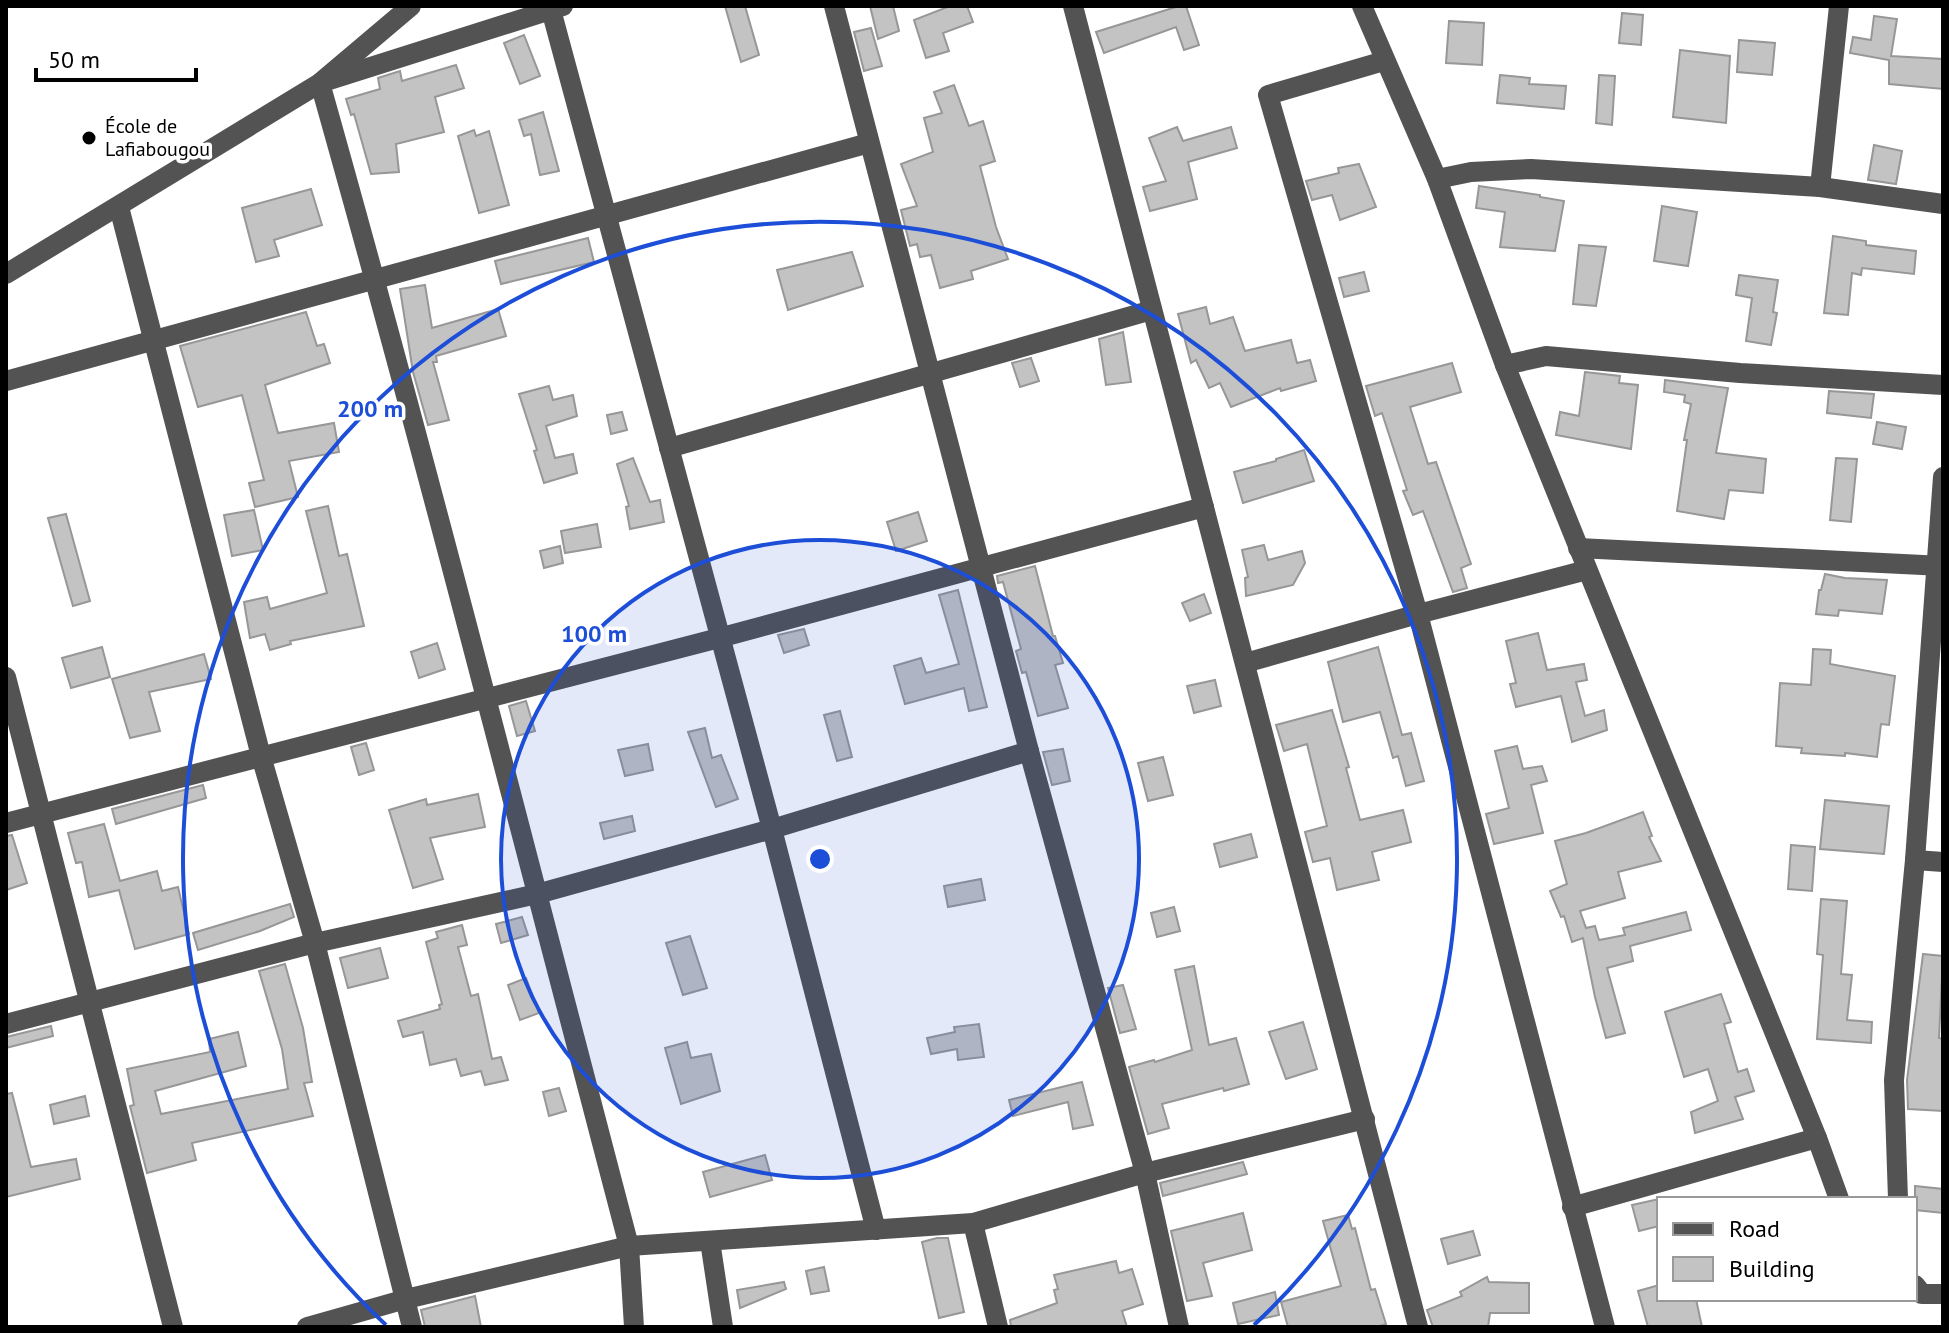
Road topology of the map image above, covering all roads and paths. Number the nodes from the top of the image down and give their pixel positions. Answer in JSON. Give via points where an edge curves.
{"nodes":[{"id":1,"x":411,"y":6,"type":"edge"},
{"id":2,"x":834,"y":6,"type":"edge"},
{"id":3,"x":1073,"y":6,"type":"edge"},
{"id":4,"x":1362,"y":6,"type":"edge"},
{"id":5,"x":1839,"y":6,"type":"edge"},
{"id":6,"x":554,"y":7,"type":"edge"},
{"id":7,"x":1384,"y":61,"type":"junction"},
{"id":8,"x":320,"y":83,"type":"junction"},
{"id":9,"x":869,"y":143,"type":"junction"},
{"id":10,"x":1437,"y":179,"type":"junction"},
{"id":11,"x":1820,"y":187,"type":"junction"},
{"id":12,"x":1943,"y":204,"type":"edge"},
{"id":13,"x":119,"y":207,"type":"junction"},
{"id":14,"x":606,"y":217,"type":"junction"},
{"id":15,"x":6,"y":274,"type":"edge"},
{"id":16,"x":376,"y":279,"type":"junction"},
{"id":17,"x":1152,"y":310,"type":"junction"},
{"id":18,"x":154,"y":340,"type":"junction"},
{"id":19,"x":1505,"y":365,"type":"junction"},
{"id":20,"x":929,"y":373,"type":"junction"},
{"id":21,"x":6,"y":381,"type":"edge"},
{"id":22,"x":1943,"y":385,"type":"edge"},
{"id":23,"x":669,"y":448,"type":"junction"},
{"id":24,"x":1943,"y":477,"type":"edge"},
{"id":25,"x":1204,"y":507,"type":"junction"},
{"id":26,"x":1578,"y":548,"type":"junction"},
{"id":27,"x":982,"y":566,"type":"junction"},
{"id":28,"x":1940,"y":566,"type":"edge"},
{"id":29,"x":1587,"y":570,"type":"junction"},
{"id":30,"x":1418,"y":614,"type":"junction"},
{"id":31,"x":719,"y":638,"type":"junction"},
{"id":32,"x":1245,"y":663,"type":"junction"},
{"id":33,"x":6,"y":677,"type":"edge"},
{"id":34,"x":487,"y":696,"type":"junction"},
{"id":35,"x":1029,"y":751,"type":"junction"},
{"id":36,"x":261,"y":756,"type":"junction"},
{"id":37,"x":41,"y":813,"type":"junction"},
{"id":38,"x":6,"y":823,"type":"edge"},
{"id":39,"x":772,"y":829,"type":"junction"},
{"id":40,"x":1915,"y":860,"type":"junction"},
{"id":41,"x":1943,"y":862,"type":"edge"},
{"id":42,"x":537,"y":894,"type":"junction"},
{"id":43,"x":315,"y":943,"type":"junction"},
{"id":44,"x":90,"y":1002,"type":"junction"},
{"id":45,"x":6,"y":1024,"type":"edge"},
{"id":46,"x":1365,"y":1119,"type":"junction"},
{"id":47,"x":1817,"y":1138,"type":"junction"},
{"id":48,"x":1145,"y":1173,"type":"junction"},
{"id":49,"x":1838,"y":1197,"type":"edge"},
{"id":50,"x":1898,"y":1197,"type":"edge"},
{"id":51,"x":1572,"y":1207,"type":"junction"},
{"id":52,"x":973,"y":1223,"type":"junction"},
{"id":53,"x":876,"y":1230,"type":"junction"},
{"id":54,"x":710,"y":1241,"type":"junction"},
{"id":55,"x":629,"y":1246,"type":"junction"},
{"id":56,"x":1917,"y":1288,"type":"edge"},
{"id":57,"x":1943,"y":1294,"type":"edge"},
{"id":58,"x":406,"y":1299,"type":"junction"},
{"id":59,"x":173,"y":1327,"type":"edge"},
{"id":60,"x":307,"y":1327,"type":"edge"},
{"id":61,"x":412,"y":1327,"type":"edge"},
{"id":62,"x":634,"y":1327,"type":"edge"},
{"id":63,"x":723,"y":1327,"type":"edge"},
{"id":64,"x":998,"y":1327,"type":"edge"},
{"id":65,"x":1179,"y":1327,"type":"edge"},
{"id":66,"x":1418,"y":1327,"type":"edge"},
{"id":67,"x":1605,"y":1327,"type":"edge"}],
"edges":[{"from":1,"to":8,"type":"street"},
{"from":2,"to":9,"type":"street"},
{"from":3,"to":17,"type":"street"},
{"from":4,"to":7,"type":"street"},
{"from":5,"to":11,"type":"street"},
{"from":6,"to":8,"type":"street"},
{"from":6,"to":14,"type":"street"},
{"from":7,"to":10,"type":"street"},
{"from":7,"to":30,"type":"street","via":[[1268,95]]},
{"from":8,"to":13,"type":"street"},
{"from":8,"to":16,"type":"street"},
{"from":9,"to":14,"type":"street"},
{"from":9,"to":20,"type":"street"},
{"from":10,"to":11,"type":"street","via":[[1531,169]]},
{"from":10,"to":19,"type":"street"},
{"from":11,"to":12,"type":"street"},
{"from":13,"to":15,"type":"street"},
{"from":13,"to":18,"type":"street"},
{"from":14,"to":16,"type":"street"},
{"from":14,"to":23,"type":"street"},
{"from":16,"to":18,"type":"street"},
{"from":16,"to":34,"type":"street"},
{"from":17,"to":20,"type":"street"},
{"from":17,"to":25,"type":"street"},
{"from":18,"to":21,"type":"street"},
{"from":18,"to":36,"type":"street"},
{"from":19,"to":22,"type":"street","via":[[1546,356]]},
{"from":19,"to":26,"type":"street"},
{"from":20,"to":23,"type":"street"},
{"from":20,"to":27,"type":"street"},
{"from":23,"to":31,"type":"street"},
{"from":24,"to":28,"type":"street"},
{"from":25,"to":27,"type":"street"},
{"from":25,"to":32,"type":"street"},
{"from":26,"to":28,"type":"street"},
{"from":26,"to":29,"type":"street"},
{"from":27,"to":31,"type":"street"},
{"from":27,"to":35,"type":"street"},
{"from":28,"to":40,"type":"street"},
{"from":29,"to":30,"type":"street"},
{"from":29,"to":47,"type":"street"},
{"from":30,"to":32,"type":"street"},
{"from":30,"to":51,"type":"street"},
{"from":31,"to":34,"type":"street"},
{"from":31,"to":39,"type":"street"},
{"from":32,"to":46,"type":"street"},
{"from":33,"to":37,"type":"street"},
{"from":34,"to":36,"type":"street"},
{"from":34,"to":42,"type":"street"},
{"from":35,"to":39,"type":"street"},
{"from":35,"to":48,"type":"street"},
{"from":36,"to":37,"type":"street"},
{"from":36,"to":43,"type":"street"},
{"from":37,"to":38,"type":"street"},
{"from":37,"to":44,"type":"street"},
{"from":39,"to":42,"type":"street"},
{"from":39,"to":53,"type":"street"},
{"from":40,"to":41,"type":"street"},
{"from":40,"to":50,"type":"street","via":[[1894,1080]]},
{"from":42,"to":43,"type":"street"},
{"from":42,"to":55,"type":"street"},
{"from":43,"to":44,"type":"street"},
{"from":43,"to":58,"type":"street"},
{"from":44,"to":45,"type":"street"},
{"from":44,"to":59,"type":"street"},
{"from":46,"to":48,"type":"street"},
{"from":46,"to":66,"type":"street"},
{"from":47,"to":49,"type":"street"},
{"from":47,"to":51,"type":"street"},
{"from":48,"to":52,"type":"street"},
{"from":48,"to":65,"type":"street"},
{"from":51,"to":67,"type":"street"},
{"from":52,"to":53,"type":"street"},
{"from":52,"to":64,"type":"street"},
{"from":53,"to":54,"type":"street"},
{"from":54,"to":55,"type":"street"},
{"from":54,"to":63,"type":"street"},
{"from":55,"to":58,"type":"street"},
{"from":55,"to":62,"type":"street"},
{"from":56,"to":57,"type":"street","via":[[1922,1294]]},
{"from":58,"to":60,"type":"street"},
{"from":58,"to":61,"type":"street"}]}
